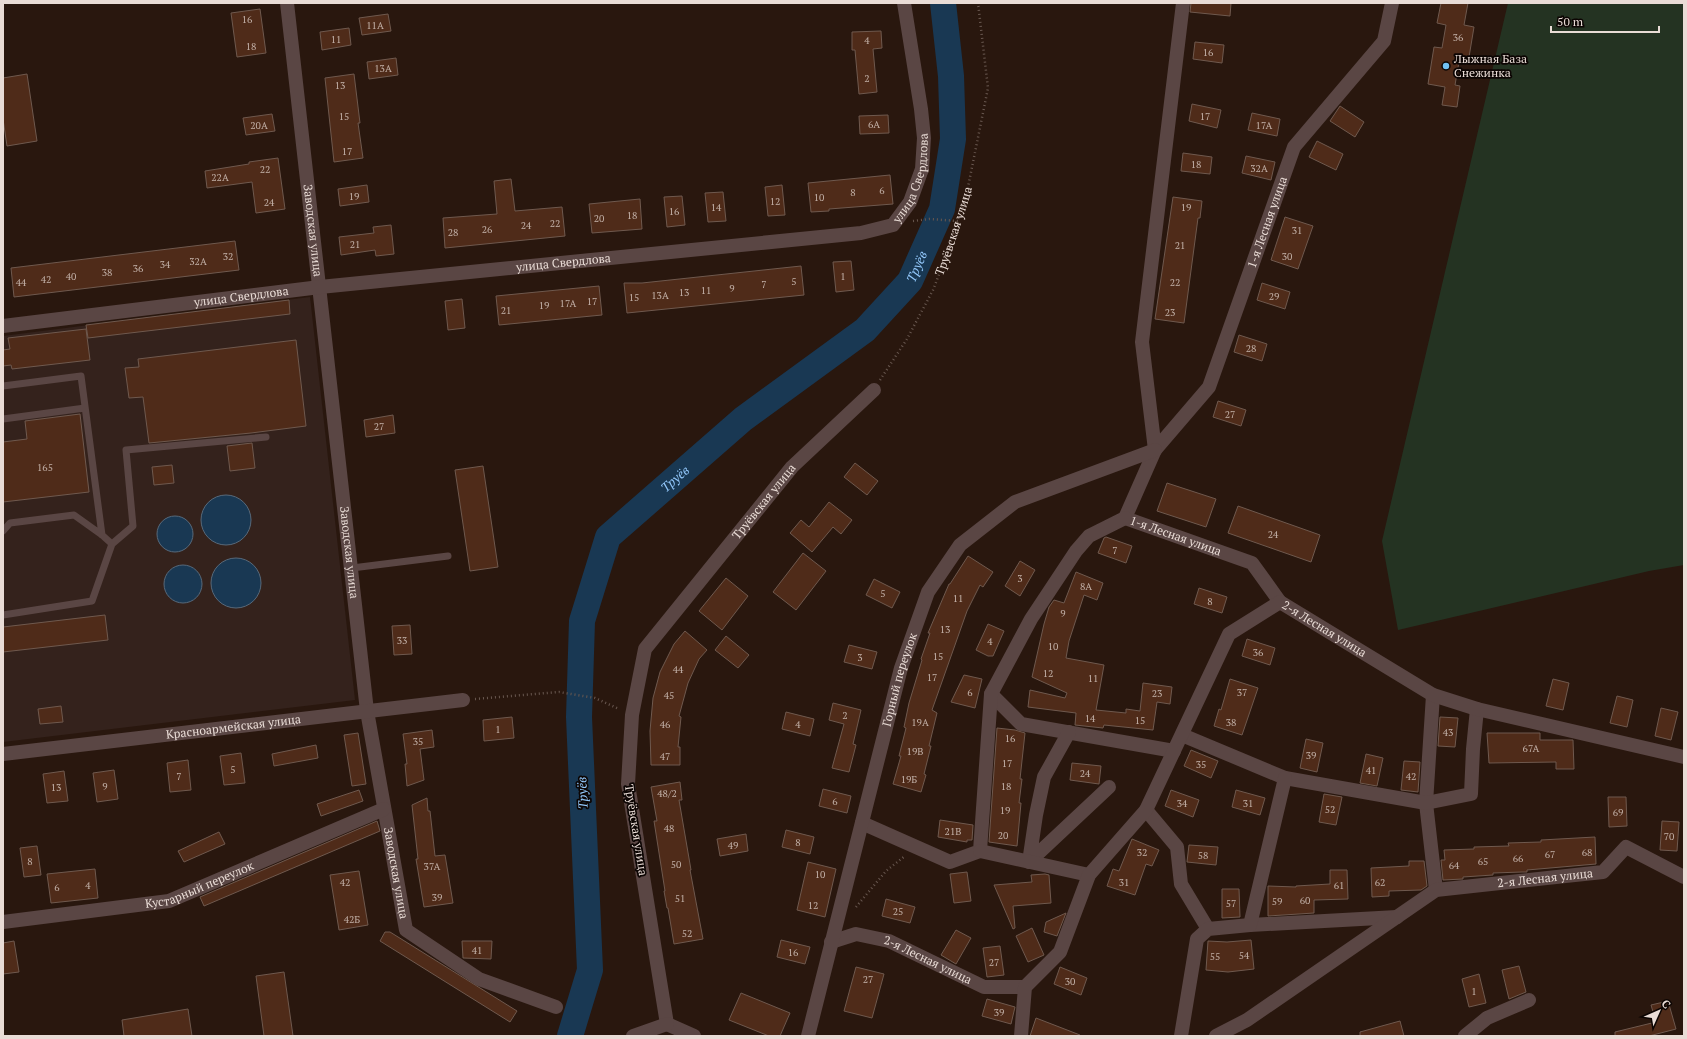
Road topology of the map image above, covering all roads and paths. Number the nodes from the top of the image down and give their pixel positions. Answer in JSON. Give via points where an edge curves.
{"nodes":[{"id":1,"x":288,"y":3,"type":"edge"},
{"id":2,"x":904,"y":3,"type":"edge"},
{"id":3,"x":978,"y":3,"type":"edge"},
{"id":4,"x":1183,"y":3,"type":"edge"},
{"id":5,"x":1392,"y":3,"type":"edge"},
{"id":6,"x":929,"y":219,"type":"dead end"},
{"id":7,"x":958,"y":221,"type":"junction"},
{"id":8,"x":320,"y":287,"type":"junction"},
{"id":9,"x":3,"y":326,"type":"edge"},
{"id":10,"x":3,"y":386,"type":"edge"},
{"id":11,"x":874,"y":390,"type":"joint"},
{"id":12,"x":85,"y":408,"type":"junction"},
{"id":13,"x":3,"y":419,"type":"edge"},
{"id":14,"x":266,"y":437,"type":"dead end"},
{"id":15,"x":1155,"y":450,"type":"junction"},
{"id":16,"x":1125,"y":518,"type":"junction"},
{"id":17,"x":3,"y":531,"type":"edge"},
{"id":18,"x":102,"y":535,"type":"junction"},
{"id":19,"x":112,"y":544,"type":"junction"},
{"id":20,"x":448,"y":556,"type":"dead end"},
{"id":21,"x":352,"y":568,"type":"junction"},
{"id":22,"x":1280,"y":602,"type":"junction"},
{"id":23,"x":3,"y":615,"type":"edge"},
{"id":24,"x":991,"y":694,"type":"junction"},
{"id":25,"x":1433,"y":695,"type":"junction"},
{"id":26,"x":463,"y":700,"type":"joint"},
{"id":27,"x":1477,"y":709,"type":"junction"},
{"id":28,"x":367,"y":711,"type":"junction"},
{"id":29,"x":632,"y":715,"type":"junction"},
{"id":30,"x":1069,"y":732,"type":"junction"},
{"id":31,"x":1182,"y":735,"type":"junction"},
{"id":32,"x":1174,"y":751,"type":"junction"},
{"id":33,"x":3,"y":754,"type":"edge"},
{"id":34,"x":1684,"y":757,"type":"edge"},
{"id":35,"x":1285,"y":778,"type":"junction"},
{"id":36,"x":1109,"y":787,"type":"dead end"},
{"id":37,"x":1426,"y":803,"type":"junction"},
{"id":38,"x":384,"y":809,"type":"junction"},
{"id":39,"x":1146,"y":810,"type":"junction"},
{"id":40,"x":862,"y":823,"type":"junction"},
{"id":41,"x":920,"y":849,"type":"junction"},
{"id":42,"x":980,"y":851,"type":"junction"},
{"id":43,"x":1029,"y":862,"type":"junction"},
{"id":44,"x":1089,"y":875,"type":"junction"},
{"id":45,"x":1684,"y":877,"type":"edge"},
{"id":46,"x":1436,"y":890,"type":"junction"},
{"id":47,"x":854,"y":910,"type":"dead end"},
{"id":48,"x":1397,"y":917,"type":"junction"},
{"id":49,"x":3,"y":922,"type":"edge"},
{"id":50,"x":1250,"y":925,"type":"junction"},
{"id":51,"x":1208,"y":929,"type":"junction"},
{"id":52,"x":831,"y":942,"type":"junction"},
{"id":53,"x":1025,"y":987,"type":"junction"},
{"id":54,"x":1529,"y":1000,"type":"dead end"},
{"id":55,"x":556,"y":1007,"type":"dead end"},
{"id":56,"x":667,"y":1024,"type":"junction"},
{"id":57,"x":633,"y":1036,"type":"edge"},
{"id":58,"x":694,"y":1036,"type":"edge"},
{"id":59,"x":808,"y":1036,"type":"edge"},
{"id":60,"x":1021,"y":1036,"type":"edge"},
{"id":61,"x":1181,"y":1036,"type":"edge"},
{"id":62,"x":1216,"y":1036,"type":"edge"},
{"id":63,"x":1465,"y":1036,"type":"edge"}],
"edges":[{"from":1,"to":8,"type":"street","name":"Заводская улица"},
{"from":2,"to":8,"type":"street","name":"улица Свердлова","via":[[924,138],[922,169],[910,202],[893,225],[861,234]]},
{"from":3,"to":7,"type":"path","name":"Труёвская улица","via":[[988,88],[967,192]]},
{"from":4,"to":15,"type":"street","via":[[1142,342]]},
{"from":5,"to":15,"type":"street","name":"1-я Лесная улица","via":[[1384,41],[1294,147],[1209,387]]},
{"from":6,"to":7,"type":"path"},
{"from":7,"to":11,"type":"path","name":"Труёвская улица","via":[[933,290],[907,339]]},
{"from":8,"to":9,"type":"street","name":"улица Свердлова"},
{"from":8,"to":21,"type":"street","name":"Заводская улица"},
{"from":10,"to":12,"type":"lane","via":[[81,376]]},
{"from":11,"to":29,"type":"street","name":"Труёвская улица","via":[[792,467],[645,649]]},
{"from":12,"to":13,"type":"lane"},
{"from":12,"to":18,"type":"lane"},
{"from":14,"to":19,"type":"lane","via":[[126,450],[132,526]]},
{"from":15,"to":16,"type":"street","name":"1-я Лесная улица"},
{"from":15,"to":40,"type":"street","name":"Горный переулок","via":[[1015,502],[960,545],[928,592],[903,661]]},
{"from":16,"to":22,"type":"street","name":"1-я Лесная улица","via":[[1252,563]]},
{"from":16,"to":24,"type":"street","via":[[1089,536],[1076,551],[1031,619]]},
{"from":17,"to":18,"type":"lane","via":[[10,523],[74,515]]},
{"from":18,"to":19,"type":"lane"},
{"from":19,"to":23,"type":"lane","via":[[92,601]]},
{"from":20,"to":21,"type":"lane"},
{"from":21,"to":28,"type":"street","name":"Заводская улица"},
{"from":22,"to":25,"type":"street","name":"2-я Лесная улица"},
{"from":22,"to":31,"type":"street","name":"2-я Лесная улица","via":[[1229,634]]},
{"from":24,"to":30,"type":"street","via":[[1021,724]]},
{"from":24,"to":42,"type":"street"},
{"from":25,"to":27,"type":"street","name":"2-я Лесная улица"},
{"from":25,"to":37,"type":"street"},
{"from":26,"to":28,"type":"street","name":"Красноармейская улица"},
{"from":26,"to":29,"type":"path","via":[[559,692],[595,698]]},
{"from":27,"to":34,"type":"street","name":"2-я Лесная улица"},
{"from":27,"to":37,"type":"street","via":[[1471,794]]},
{"from":28,"to":33,"type":"street","name":"Красноармейская улица"},
{"from":28,"to":38,"type":"street","name":"Заводская улица"},
{"from":29,"to":56,"type":"street","name":"Труёвская улица","via":[[628,784]]},
{"from":30,"to":32,"type":"street"},
{"from":30,"to":43,"type":"street","via":[[1044,778]]},
{"from":31,"to":32,"type":"street","name":"2-я Лесная улица"},
{"from":31,"to":35,"type":"street"},
{"from":32,"to":39,"type":"street","name":"2-я Лесная улица"},
{"from":35,"to":37,"type":"street"},
{"from":35,"to":50,"type":"street"},
{"from":36,"to":43,"type":"street"},
{"from":37,"to":46,"type":"street"},
{"from":38,"to":49,"type":"street","name":"Кустарный переулок","via":[[169,902]]},
{"from":38,"to":55,"type":"street","name":"Заводская улица","via":[[406,930],[479,979]]},
{"from":39,"to":44,"type":"street","name":"2-я Лесная улица"},
{"from":39,"to":51,"type":"street","via":[[1177,847],[1181,884]]},
{"from":40,"to":41,"type":"street"},
{"from":40,"to":52,"type":"street","name":"Горный переулок"},
{"from":41,"to":42,"type":"street","via":[[950,862]]},
{"from":41,"to":47,"type":"path","via":[[907,854],[886,870]]},
{"from":42,"to":43,"type":"street"},
{"from":43,"to":44,"type":"street"},
{"from":44,"to":53,"type":"street","name":"2-я Лесная улица","via":[[1060,952]]},
{"from":45,"to":46,"type":"street","name":"2-я Лесная улица","via":[[1626,847],[1603,872]]},
{"from":46,"to":48,"type":"street","name":"2-я Лесная улица"},
{"from":48,"to":50,"type":"street"},
{"from":48,"to":62,"type":"street","name":"2-я Лесная улица","via":[[1247,1020]]},
{"from":50,"to":51,"type":"street"},
{"from":51,"to":61,"type":"street","via":[[1197,939]]},
{"from":52,"to":53,"type":"street","name":"2-я Лесная улица","via":[[856,934],[889,941],[984,987]]},
{"from":52,"to":59,"type":"street","name":"Горный переулок"},
{"from":53,"to":60,"type":"street"},
{"from":54,"to":63,"type":"street","via":[[1487,1018]]},
{"from":56,"to":57,"type":"street"},
{"from":56,"to":58,"type":"street"}]}
